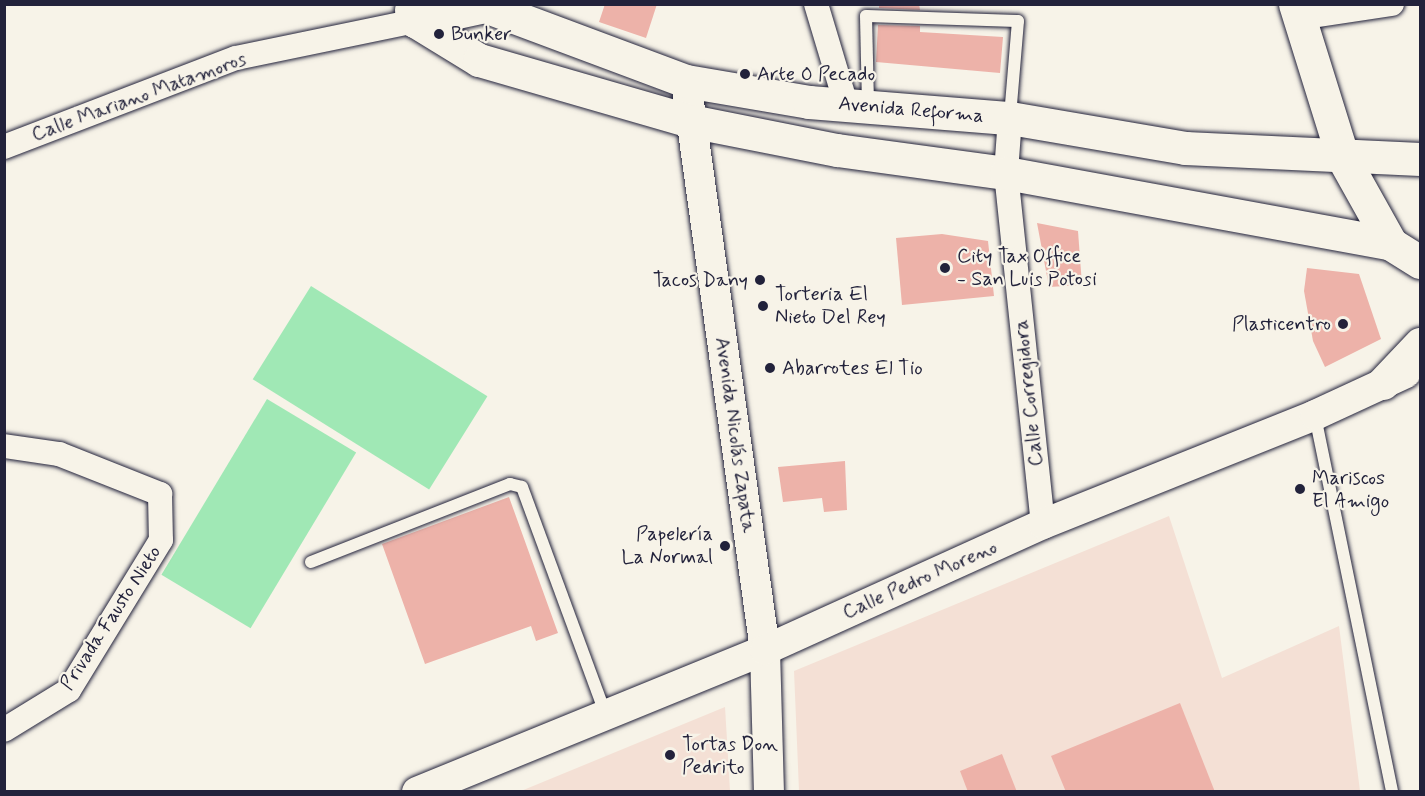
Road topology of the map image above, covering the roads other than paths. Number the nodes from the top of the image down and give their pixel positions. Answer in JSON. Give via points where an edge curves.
{"nodes":[{"id":1,"x":816,"y":4,"type":"edge"},
{"id":2,"x":1392,"y":4,"type":"edge"},
{"id":3,"x":415,"y":10,"type":"edge"},
{"id":4,"x":1297,"y":11,"type":"edge"},
{"id":5,"x":686,"y":81,"type":"junction"},
{"id":6,"x":857,"y":105,"type":"junction"},
{"id":7,"x":1010,"y":118,"type":"junction"},
{"id":8,"x":690,"y":122,"type":"junction"},
{"id":9,"x":4,"y":147,"type":"edge"},
{"id":10,"x":1343,"y":158,"type":"junction"},
{"id":11,"x":1420,"y":159,"type":"edge"},
{"id":12,"x":1006,"y":173,"type":"junction"},
{"id":13,"x":1391,"y":244,"type":"junction"},
{"id":14,"x":1420,"y":262,"type":"edge"},
{"id":15,"x":1420,"y":344,"type":"edge"},
{"id":16,"x":1420,"y":366,"type":"edge"},
{"id":17,"x":1383,"y":383,"type":"junction"},
{"id":18,"x":1315,"y":415,"type":"junction"},
{"id":19,"x":4,"y":446,"type":"edge"},
{"id":20,"x":1043,"y":524,"type":"junction"},
{"id":21,"x":311,"y":562,"type":"dead end"},
{"id":22,"x":765,"y":650,"type":"junction"},
{"id":23,"x":606,"y":716,"type":"junction"},
{"id":24,"x":4,"y":730,"type":"edge"},
{"id":25,"x":417,"y":792,"type":"edge"},
{"id":26,"x":769,"y":792,"type":"edge"},
{"id":27,"x":1392,"y":792,"type":"edge"}],
"edges":[{"from":1,"to":6,"type":"street"},
{"from":2,"to":4,"type":"street"},
{"from":3,"to":5,"type":"main road","name":"Avenida Reforma","via":[[485,6]]},
{"from":3,"to":8,"type":"main road","via":[[479,60]]},
{"from":3,"to":9,"type":"street","name":"Calle Mariano Matamoros","via":[[236,58]]},
{"from":4,"to":10,"type":"main road"},
{"from":5,"to":6,"type":"main road","name":"Avenida Reforma","via":[[809,102]]},
{"from":5,"to":8,"type":"street","name":"Avenida Nicolás Zapata"},
{"from":6,"to":7,"type":"main road","name":"Avenida Reforma"},
{"from":6,"to":7,"type":"lane","via":[[866,16],[1018,21]]},
{"from":7,"to":10,"type":"main road","name":"Avenida Reforma","via":[[1185,148]]},
{"from":7,"to":12,"type":"street","name":"Calle Corregidora"},
{"from":8,"to":12,"type":"main road","via":[[837,150]]},
{"from":8,"to":22,"type":"street","name":"Avenida Nicolás Zapata"},
{"from":10,"to":11,"type":"main road","name":"Avenida Reforma"},
{"from":10,"to":13,"type":"main road"},
{"from":12,"to":13,"type":"main road"},
{"from":12,"to":20,"type":"street","name":"Calle Corregidora"},
{"from":13,"to":14,"type":"main road"},
{"from":15,"to":17,"type":"main road"},
{"from":16,"to":17,"type":"street","name":"Calle Pedro Moreno"},
{"from":17,"to":18,"type":"street","name":"Calle Pedro Moreno"},
{"from":18,"to":20,"type":"street","name":"Calle Pedro Moreno"},
{"from":18,"to":27,"type":"lane"},
{"from":19,"to":24,"type":"street","name":"Privada Fausto Nieto","via":[[60,454],[160,494],[161,540],[69,690]]},
{"from":20,"to":22,"type":"street","name":"Calle Pedro Moreno"},
{"from":21,"to":23,"type":"lane","via":[[510,484],[522,488]]},
{"from":22,"to":23,"type":"street","name":"Calle Pedro Moreno"},
{"from":22,"to":26,"type":"street","name":"Avenida Nicolás Zapata"},
{"from":23,"to":25,"type":"street","name":"Calle Pedro Moreno"}]}
